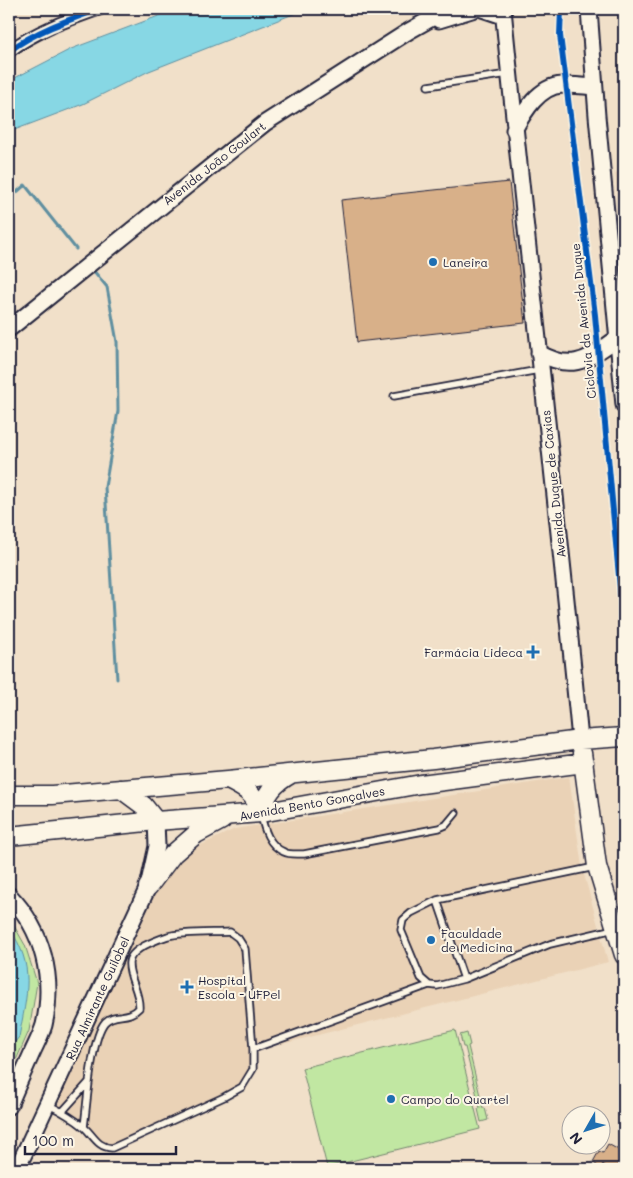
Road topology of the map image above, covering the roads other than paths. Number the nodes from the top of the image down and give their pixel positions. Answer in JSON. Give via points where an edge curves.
{"nodes":[{"id":1,"x":100,"y":9,"type":"edge"},
{"id":2,"x":475,"y":9,"type":"edge"},
{"id":3,"x":482,"y":9,"type":"edge"},
{"id":4,"x":589,"y":9,"type":"edge"},
{"id":5,"x":442,"y":11,"type":"edge"},
{"id":6,"x":503,"y":13,"type":"edge"},
{"id":7,"x":409,"y":31,"type":"junction"},
{"id":8,"x":9,"y":51,"type":"edge"},
{"id":9,"x":510,"y":73,"type":"junction"},
{"id":10,"x":428,"y":86,"type":"dead end"},
{"id":11,"x":594,"y":87,"type":"junction"},
{"id":12,"x":514,"y":130,"type":"junction"},
{"id":13,"x":9,"y":329,"type":"edge"},
{"id":14,"x":621,"y":337,"type":"edge"},
{"id":15,"x":540,"y":352,"type":"junction"},
{"id":16,"x":542,"y":370,"type":"junction"},
{"id":17,"x":394,"y":396,"type":"dead end"},
{"id":18,"x":624,"y":405,"type":"edge"},
{"id":19,"x":617,"y":738,"type":"edge"},
{"id":20,"x":580,"y":740,"type":"junction"},
{"id":21,"x":584,"y":769,"type":"junction"},
{"id":22,"x":293,"y":773,"type":"junction"},
{"id":23,"x":228,"y":780,"type":"junction"},
{"id":24,"x":121,"y":789,"type":"junction"},
{"id":25,"x":9,"y":795,"type":"edge"},
{"id":26,"x":261,"y":813,"type":"junction"},
{"id":27,"x":456,"y":813,"type":"dead end"},
{"id":28,"x":228,"y":817,"type":"junction"},
{"id":29,"x":156,"y":821,"type":"junction"},
{"id":30,"x":9,"y":836,"type":"edge"},
{"id":31,"x":597,"y":866,"type":"junction"},
{"id":32,"x":148,"y":887,"type":"junction"},
{"id":33,"x":9,"y":895,"type":"edge"},
{"id":34,"x":438,"y":900,"type":"junction"},
{"id":35,"x":616,"y":929,"type":"junction"},
{"id":36,"x":624,"y":955,"type":"edge"},
{"id":37,"x":464,"y":979,"type":"junction"},
{"id":38,"x":429,"y":985,"type":"junction"},
{"id":39,"x":253,"y":1049,"type":"junction"},
{"id":40,"x":89,"y":1081,"type":"junction"},
{"id":41,"x":47,"y":1105,"type":"junction"},
{"id":42,"x":9,"y":1106,"type":"edge"},
{"id":43,"x":62,"y":1112,"type":"junction"},
{"id":44,"x":84,"y":1127,"type":"junction"},
{"id":45,"x":17,"y":1169,"type":"edge"}],
"edges":[{"from":1,"to":8,"type":"street","via":[[62,22]]},
{"from":2,"to":7,"type":"main road"},
{"from":3,"to":6,"type":"main road"},
{"from":4,"to":11,"type":"main road"},
{"from":5,"to":7,"type":"main road","name":"Avenida João Goulart"},
{"from":6,"to":9,"type":"main road","name":"Avenida Duque de Caxias"},
{"from":7,"to":13,"type":"main road","name":"Avenida João Goulart","via":[[265,122]]},
{"from":9,"to":10,"type":"lane"},
{"from":9,"to":12,"type":"main road","name":"Avenida Duque de Caxias"},
{"from":11,"to":12,"type":"main road","via":[[560,85],[552,88],[527,107]]},
{"from":11,"to":14,"type":"main road"},
{"from":12,"to":15,"type":"main road","name":"Avenida Duque de Caxias"},
{"from":14,"to":15,"type":"main road","via":[[571,363],[553,360]]},
{"from":14,"to":18,"type":"main road"},
{"from":15,"to":16,"type":"main road","name":"Avenida Duque de Caxias"},
{"from":16,"to":17,"type":"lane"},
{"from":16,"to":20,"type":"main road","name":"Avenida Duque de Caxias"},
{"from":19,"to":20,"type":"main road"},
{"from":19,"to":21,"type":"main road","via":[[594,754]]},
{"from":20,"to":21,"type":"main road","name":"Avenida Duque de Caxias"},
{"from":20,"to":22,"type":"main road"},
{"from":21,"to":26,"type":"main road","name":"Avenida Bento Gonçalves","via":[[421,784]]},
{"from":21,"to":31,"type":"main road","name":"Avenida Duque de Caxias"},
{"from":22,"to":23,"type":"main road"},
{"from":22,"to":26,"type":"main road","via":[[278,781],[269,791]]},
{"from":23,"to":24,"type":"main road"},
{"from":23,"to":26,"type":"main road","via":[[250,793]]},
{"from":24,"to":25,"type":"main road"},
{"from":24,"to":29,"type":"main road","via":[[144,806]]},
{"from":26,"to":27,"type":"lane","via":[[265,831],[274,846],[285,853],[304,854],[439,828]]},
{"from":26,"to":28,"type":"main road","name":"Avenida Bento Gonçalves"},
{"from":28,"to":29,"type":"main road","name":"Avenida Bento Gonçalves"},
{"from":28,"to":32,"type":"main road","via":[[196,834],[172,854]]},
{"from":29,"to":30,"type":"main road","name":"Avenida Bento Gonçalves"},
{"from":29,"to":32,"type":"main road","name":"Rua Almirante Guilobel","via":[[157,846]]},
{"from":31,"to":34,"type":"lane"},
{"from":31,"to":35,"type":"main road","name":"Avenida Duque de Caxias"},
{"from":32,"to":41,"type":"main road","name":"Rua Almirante Guilobel"},
{"from":33,"to":42,"type":"main road","via":[[23,910],[39,940],[48,974],[48,1002],[43,1027]]},
{"from":34,"to":37,"type":"lane"},
{"from":34,"to":38,"type":"lane","via":[[411,913],[401,930],[421,978]]},
{"from":35,"to":36,"type":"main road","name":"Avenida Duque de Caxias"},
{"from":35,"to":37,"type":"lane","via":[[550,944]]},
{"from":37,"to":38,"type":"lane"},
{"from":38,"to":39,"type":"lane"},
{"from":39,"to":40,"type":"lane","via":[[245,949],[238,938],[230,932],[169,936],[136,950],[130,959],[129,966],[140,998],[139,1008],[134,1014],[105,1022],[98,1033]]},
{"from":39,"to":44,"type":"lane","via":[[253,1069],[242,1087],[224,1097],[112,1148],[97,1143]]},
{"from":40,"to":43,"type":"lane"},
{"from":40,"to":44,"type":"lane"},
{"from":41,"to":43,"type":"lane"},
{"from":41,"to":45,"type":"main road","name":"Rua Almirante Guilobel"},
{"from":43,"to":44,"type":"lane"}]}
